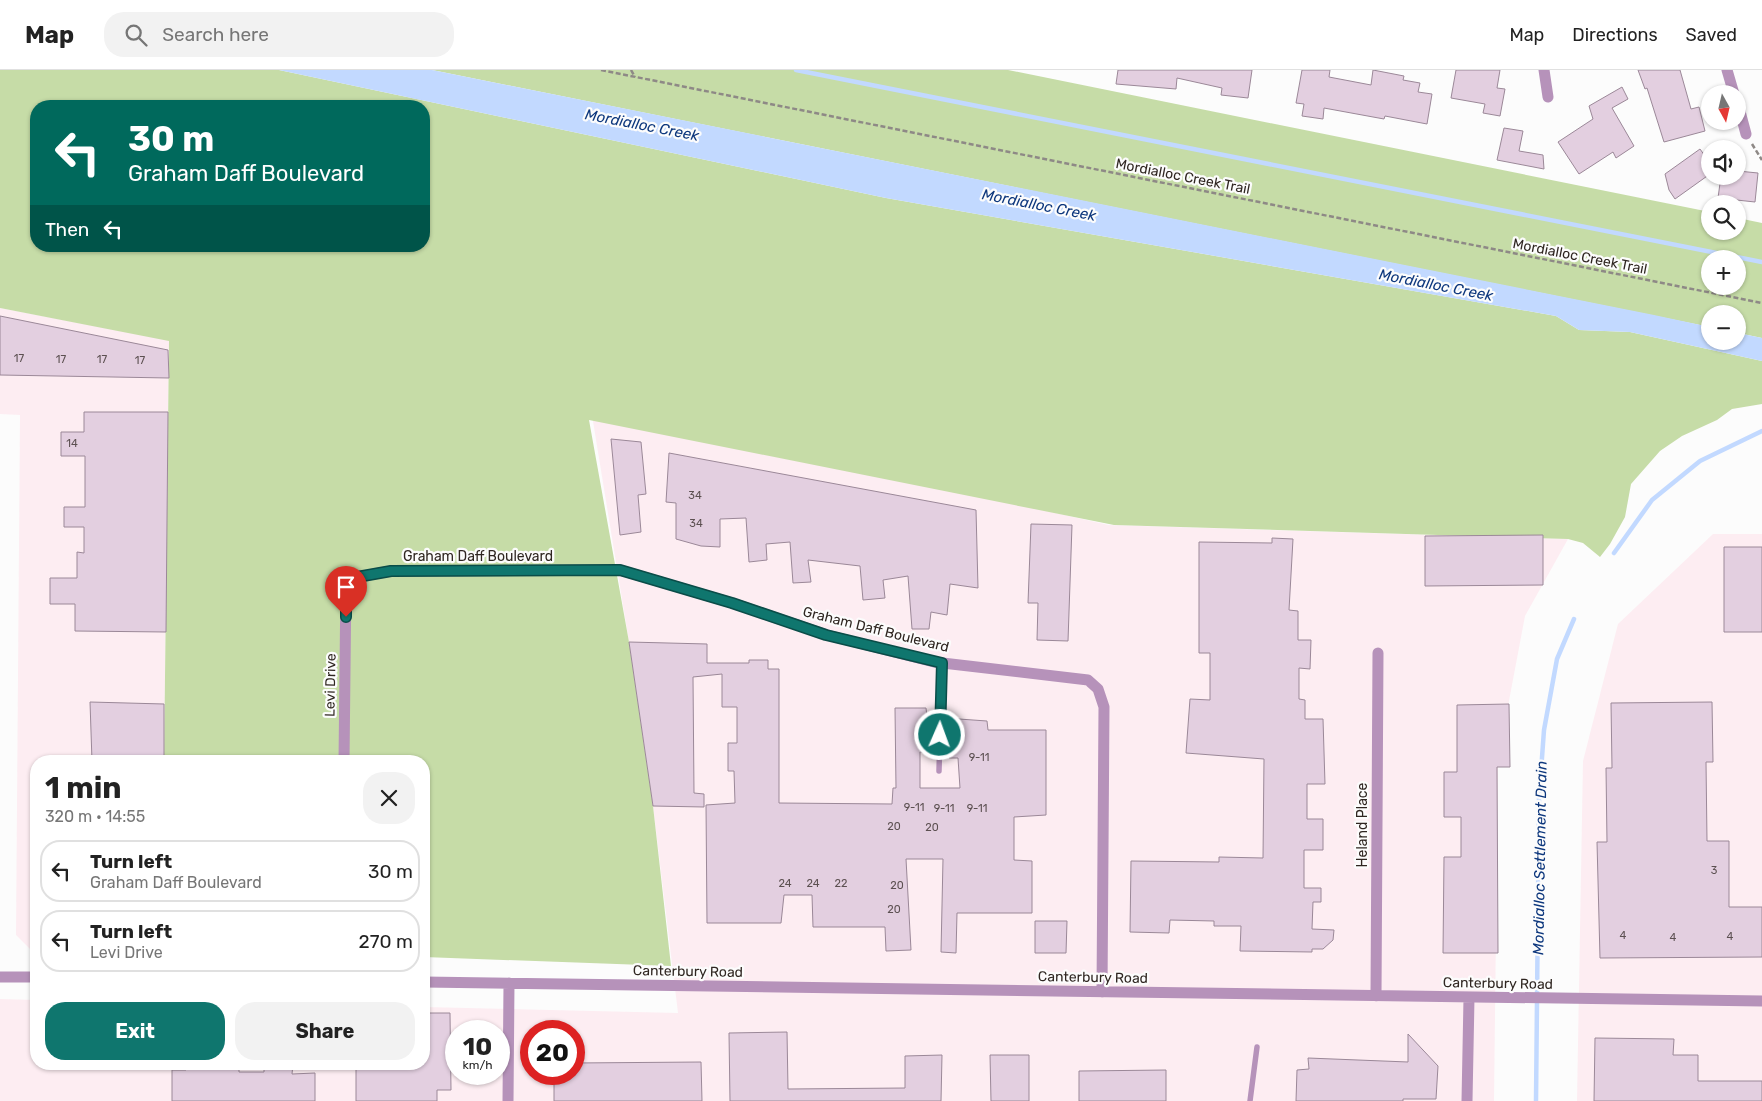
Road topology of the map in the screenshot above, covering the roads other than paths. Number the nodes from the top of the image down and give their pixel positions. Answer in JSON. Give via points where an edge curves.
{"nodes":[{"id":1,"x":1544,"y":70,"type":"edge"},
{"id":2,"x":1727,"y":70,"type":"edge"},
{"id":3,"x":1731,"y":85,"type":"edge"},
{"id":4,"x":1548,"y":97,"type":"dead end"},
{"id":5,"x":1745,"y":130,"type":"edge"},
{"id":6,"x":1746,"y":134,"type":"road end"},
{"id":7,"x":346,"y":579,"type":"joint"},
{"id":8,"x":1378,"y":653,"type":"dead end"},
{"id":9,"x":942,"y":663,"type":"junction"},
{"id":10,"x":344,"y":755,"type":"edge"},
{"id":11,"x":939,"y":771,"type":"dead end"},
{"id":12,"x":0,"y":976,"type":"edge"},
{"id":13,"x":30,"y":977,"type":"edge"},
{"id":14,"x":430,"y":982,"type":"edge"},
{"id":15,"x":509,"y":983,"type":"junction"},
{"id":16,"x":1102,"y":992,"type":"junction"},
{"id":17,"x":1376,"y":996,"type":"junction"},
{"id":18,"x":1469,"y":998,"type":"junction"},
{"id":19,"x":1762,"y":1001,"type":"edge"},
{"id":20,"x":1257,"y":1047,"type":"dead end"},
{"id":21,"x":508,"y":1101,"type":"edge"},
{"id":22,"x":1250,"y":1101,"type":"edge"},
{"id":23,"x":1467,"y":1101,"type":"edge"}],
"edges":[{"from":1,"to":4,"type":"street"},
{"from":2,"to":3,"type":"street"},
{"from":5,"to":6,"type":"street"},
{"from":7,"to":9,"type":"street","name":"Graham Daff Boulevard","via":[[391,571],[620,570],[826,635]]},
{"from":7,"to":10,"type":"street","name":"Levi Drive"},
{"from":8,"to":17,"type":"street","name":"Heland Place"},
{"from":9,"to":11,"type":"lane"},
{"from":9,"to":16,"type":"street","name":"Graham Daff Boulevard","via":[[1088,680],[1098,689],[1104,707]]},
{"from":12,"to":13,"type":"street"},
{"from":14,"to":15,"type":"street","name":"Canterbury Road"},
{"from":15,"to":16,"type":"street","name":"Canterbury Road"},
{"from":15,"to":21,"type":"street"},
{"from":16,"to":17,"type":"street","name":"Canterbury Road"},
{"from":17,"to":18,"type":"street","name":"Canterbury Road"},
{"from":18,"to":19,"type":"street","name":"Canterbury Road"},
{"from":18,"to":23,"type":"street"},
{"from":20,"to":22,"type":"lane"}]}
